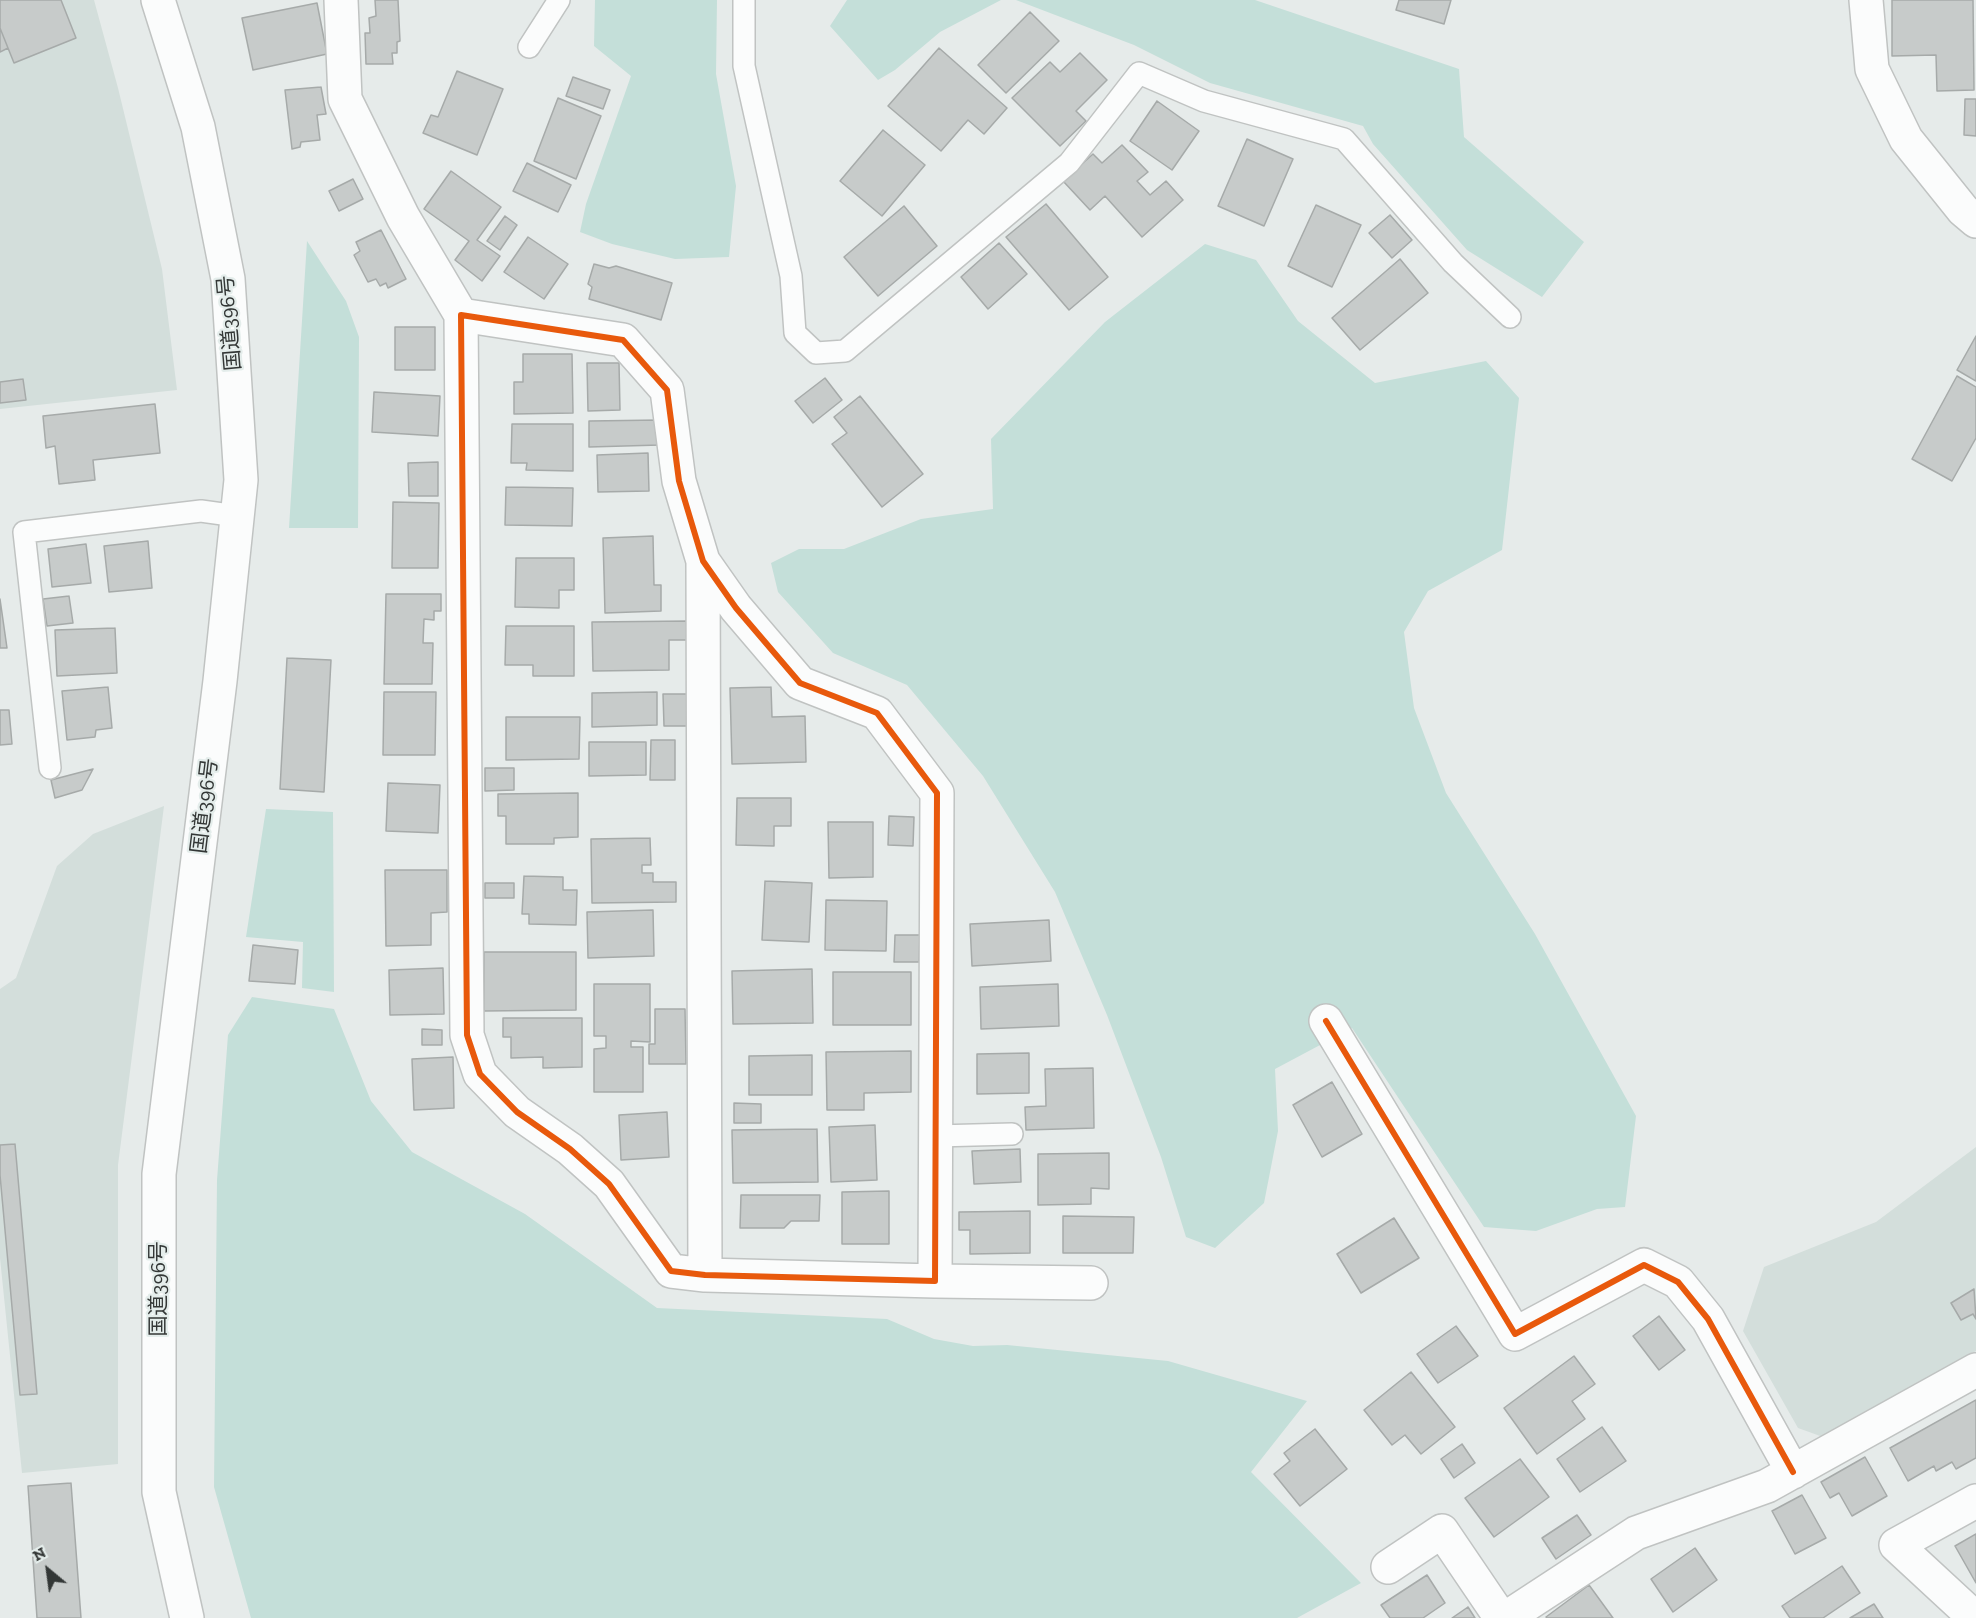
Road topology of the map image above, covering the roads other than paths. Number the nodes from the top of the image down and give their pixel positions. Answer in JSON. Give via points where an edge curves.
{"nodes":[{"id":1,"x":158,"y":0,"type":"edge"},
{"id":2,"x":341,"y":0,"type":"edge"},
{"id":3,"x":559,"y":0,"type":"edge"},
{"id":4,"x":744,"y":0,"type":"edge"},
{"id":5,"x":1866,"y":0,"type":"edge"},
{"id":6,"x":529,"y":46,"type":"dead end"},
{"id":7,"x":1976,"y":221,"type":"edge"},
{"id":8,"x":461,"y":315,"type":"junction"},
{"id":9,"x":1510,"y":317,"type":"dead end"},
{"id":10,"x":237,"y":516,"type":"junction"},
{"id":11,"x":703,"y":561,"type":"junction"},
{"id":12,"x":50,"y":768,"type":"dead end"},
{"id":13,"x":1326,"y":1021,"type":"dead end"},
{"id":14,"x":1012,"y":1134,"type":"dead end"},
{"id":15,"x":936,"y":1136,"type":"junction"},
{"id":16,"x":705,"y":1275,"type":"junction"},
{"id":17,"x":935,"y":1281,"type":"junction"},
{"id":18,"x":1091,"y":1283,"type":"dead end"},
{"id":19,"x":1976,"y":1370,"type":"edge"},
{"id":20,"x":1793,"y":1472,"type":"junction"},
{"id":21,"x":1976,"y":1501,"type":"edge"},
{"id":22,"x":1388,"y":1567,"type":"dead end"},
{"id":23,"x":188,"y":1618,"type":"edge"},
{"id":24,"x":1501,"y":1618,"type":"edge"},
{"id":25,"x":1506,"y":1618,"type":"edge"},
{"id":26,"x":1975,"y":1618,"type":"edge"}],
"edges":[{"from":1,"to":10,"type":"main road","name":"国道396号","via":[[198,127],[228,279],[241,480]]},
{"from":2,"to":8,"type":"main road","via":[[345,99],[403,217]]},
{"from":3,"to":6,"type":"lane"},
{"from":4,"to":9,"type":"lane","via":[[744,66],[791,276],[795,333],[816,353],[845,351],[1069,163],[1139,74],[1204,101],[1344,139],[1453,263]]},
{"from":5,"to":7,"type":"main road","via":[[1872,69],[1906,139]]},
{"from":8,"to":11,"type":"main road","via":[[623,340],[668,390],[679,481]]},
{"from":8,"to":16,"type":"main road","via":[[466,1035],[480,1074],[517,1112],[570,1149],[609,1184],[671,1271]]},
{"from":10,"to":12,"type":"lane","via":[[201,511],[24,532]]},
{"from":10,"to":23,"type":"main road","name":"国道396号","via":[[159,1174],[159,1492]]},
{"from":11,"to":15,"type":"main road","via":[[736,608],[800,683],[877,713],[938,793]]},
{"from":11,"to":16,"type":"main road"},
{"from":13,"to":20,"type":"main road","via":[[1515,1334],[1644,1265],[1678,1282],[1708,1319]]},
{"from":14,"to":15,"type":"lane"},
{"from":15,"to":17,"type":"main road"},
{"from":16,"to":17,"type":"main road"},
{"from":17,"to":18,"type":"main road"},
{"from":19,"to":20,"type":"main road"},
{"from":20,"to":25,"type":"main road","via":[[1767,1486],[1636,1533]]},
{"from":21,"to":26,"type":"main road","via":[[1896,1545]]},
{"from":22,"to":24,"type":"main road","via":[[1442,1531]]}]}
